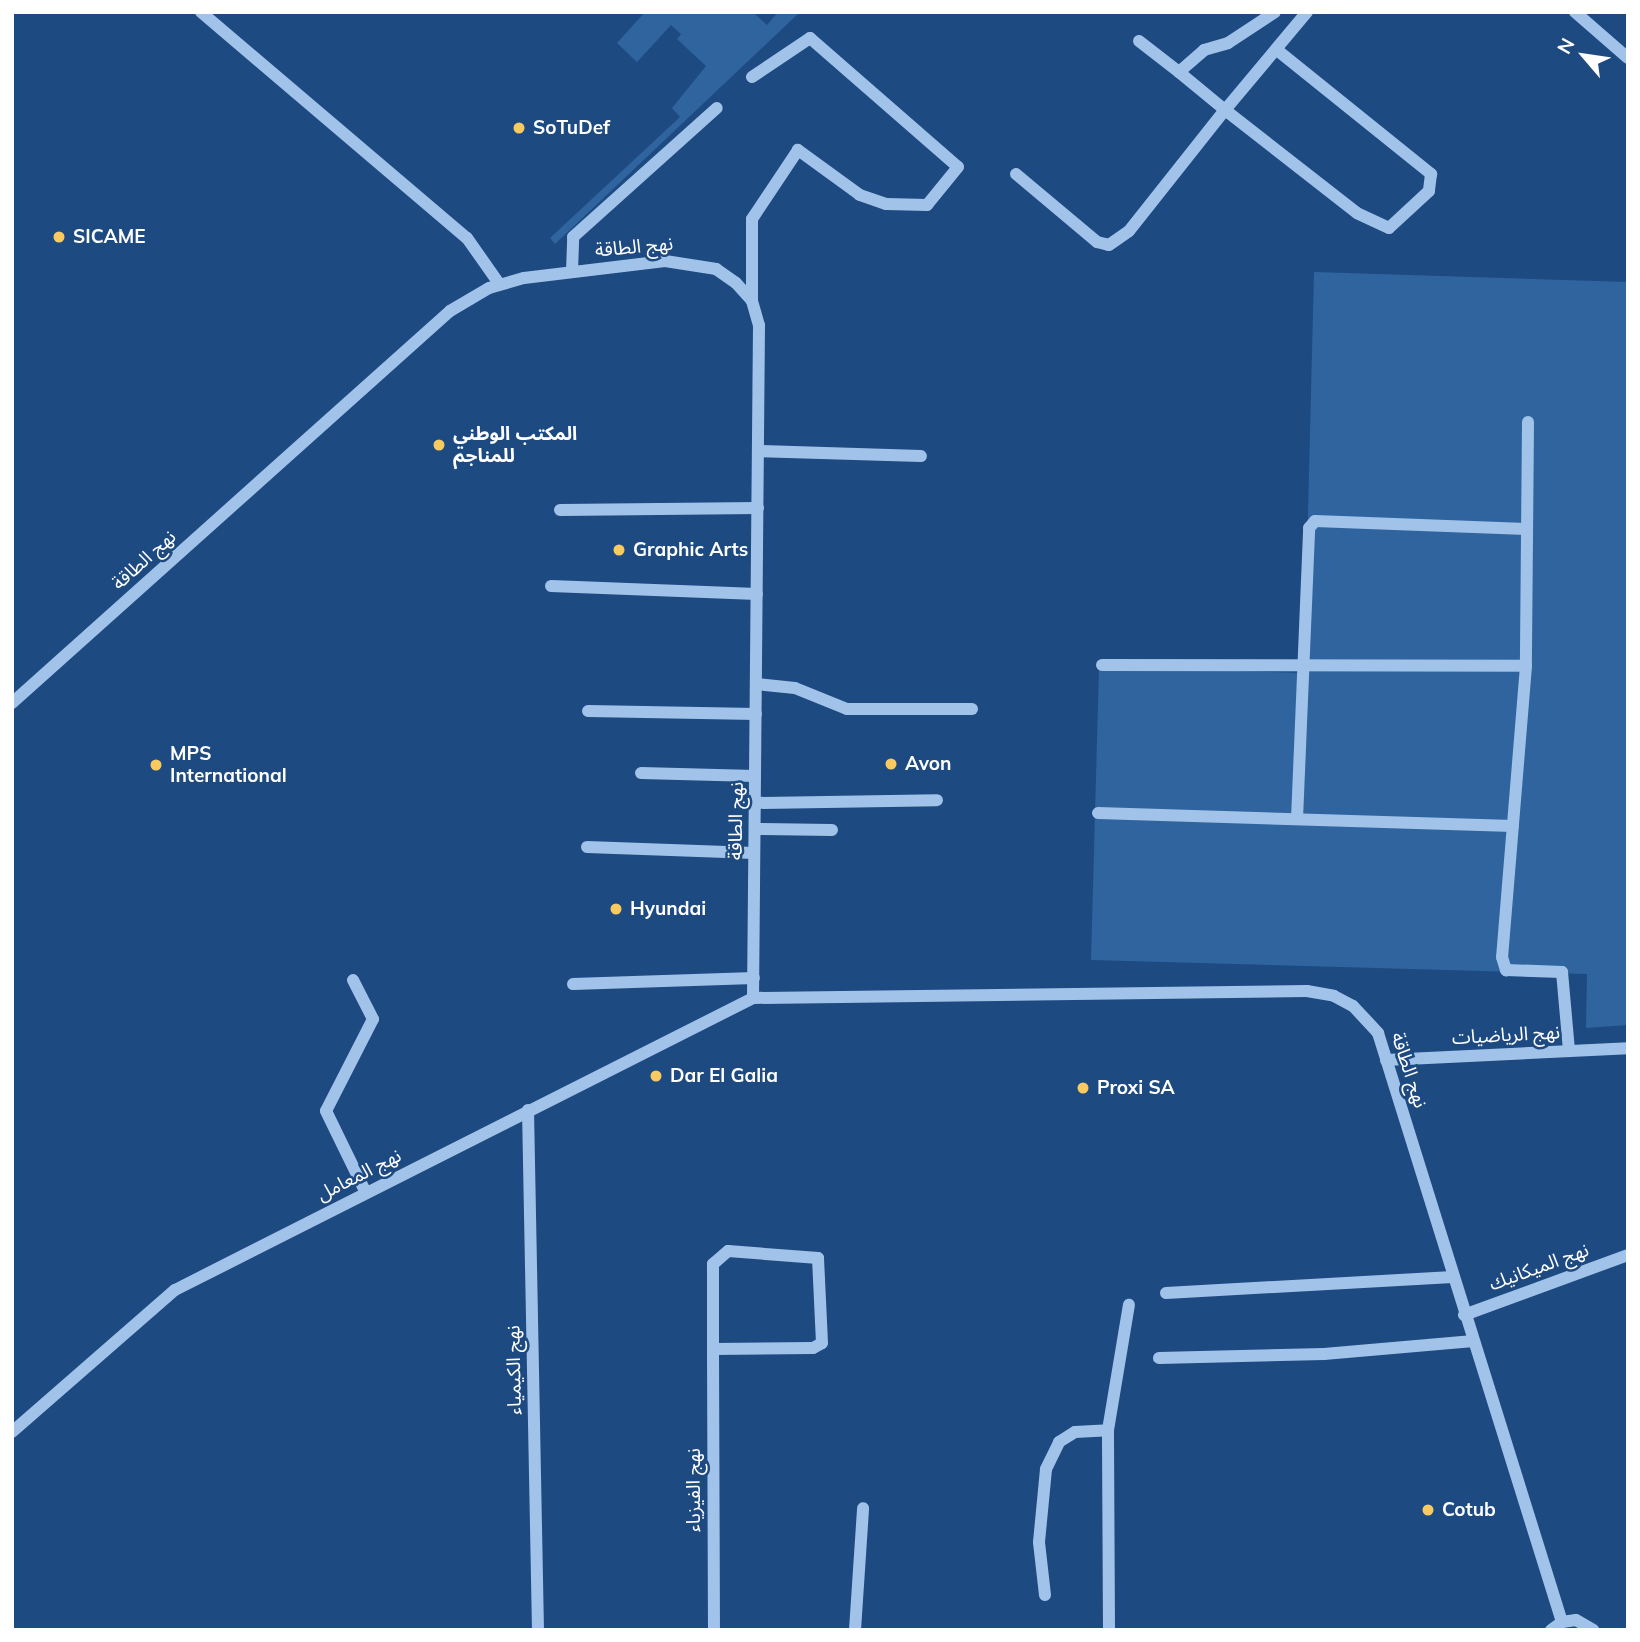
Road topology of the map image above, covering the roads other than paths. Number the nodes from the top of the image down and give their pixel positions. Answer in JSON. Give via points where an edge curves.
{"nodes":[{"id":1,"x":201,"y":12,"type":"edge"},
{"id":2,"x":1275,"y":12,"type":"edge"},
{"id":3,"x":1307,"y":12,"type":"edge"},
{"id":4,"x":1575,"y":12,"type":"edge"},
{"id":5,"x":1139,"y":41,"type":"dead end"},
{"id":6,"x":1277,"y":50,"type":"junction"},
{"id":7,"x":1628,"y":58,"type":"edge"},
{"id":8,"x":1179,"y":72,"type":"junction"},
{"id":9,"x":752,"y":78,"type":"dead end"},
{"id":10,"x":717,"y":108,"type":"dead end"},
{"id":11,"x":1225,"y":110,"type":"junction"},
{"id":12,"x":1016,"y":174,"type":"dead end"},
{"id":13,"x":572,"y":272,"type":"junction"},
{"id":14,"x":500,"y":285,"type":"junction"},
{"id":15,"x":752,"y":301,"type":"junction"},
{"id":16,"x":1528,"y":422,"type":"dead end"},
{"id":17,"x":758,"y":451,"type":"junction"},
{"id":18,"x":921,"y":456,"type":"dead end"},
{"id":19,"x":758,"y":508,"type":"junction"},
{"id":20,"x":560,"y":510,"type":"dead end"},
{"id":21,"x":1527,"y":529,"type":"junction"},
{"id":22,"x":551,"y":586,"type":"dead end"},
{"id":23,"x":757,"y":594,"type":"junction"},
{"id":24,"x":1102,"y":665,"type":"dead end"},
{"id":25,"x":1526,"y":666,"type":"junction"},
{"id":26,"x":1302,"y":668,"type":"junction"},
{"id":27,"x":756,"y":684,"type":"junction"},
{"id":28,"x":12,"y":703,"type":"edge"},
{"id":29,"x":972,"y":709,"type":"dead end"},
{"id":30,"x":588,"y":711,"type":"dead end"},
{"id":31,"x":756,"y":714,"type":"junction"},
{"id":32,"x":641,"y":774,"type":"dead end"},
{"id":33,"x":755,"y":776,"type":"junction"},
{"id":34,"x":937,"y":800,"type":"dead end"},
{"id":35,"x":755,"y":803,"type":"junction"},
{"id":36,"x":1098,"y":813,"type":"dead end"},
{"id":37,"x":1297,"y":819,"type":"junction"},
{"id":38,"x":1513,"y":826,"type":"junction"},
{"id":39,"x":755,"y":829,"type":"junction"},
{"id":40,"x":832,"y":830,"type":"dead end"},
{"id":41,"x":587,"y":847,"type":"dead end"},
{"id":42,"x":754,"y":853,"type":"junction"},
{"id":43,"x":754,"y":978,"type":"junction"},
{"id":44,"x":352,"y":980,"type":"dead end"},
{"id":45,"x":573,"y":984,"type":"dead end"},
{"id":46,"x":753,"y":998,"type":"junction"},
{"id":47,"x":1628,"y":1048,"type":"edge"},
{"id":48,"x":1569,"y":1051,"type":"junction"},
{"id":49,"x":1386,"y":1060,"type":"junction"},
{"id":50,"x":528,"y":1110,"type":"junction"},
{"id":51,"x":366,"y":1193,"type":"junction"},
{"id":52,"x":1628,"y":1255,"type":"edge"},
{"id":53,"x":1453,"y":1277,"type":"junction"},
{"id":54,"x":1166,"y":1293,"type":"dead end"},
{"id":55,"x":1129,"y":1305,"type":"dead end"},
{"id":56,"x":1464,"y":1315,"type":"junction"},
{"id":57,"x":1473,"y":1340,"type":"junction"},
{"id":58,"x":713,"y":1349,"type":"junction"},
{"id":59,"x":1158,"y":1358,"type":"dead end"},
{"id":60,"x":1108,"y":1430,"type":"junction"},
{"id":61,"x":12,"y":1432,"type":"edge"},
{"id":62,"x":863,"y":1508,"type":"dead end"},
{"id":63,"x":1045,"y":1595,"type":"dead end"},
{"id":64,"x":1562,"y":1622,"type":"junction"},
{"id":65,"x":538,"y":1630,"type":"edge"},
{"id":66,"x":713,"y":1630,"type":"edge"},
{"id":67,"x":855,"y":1630,"type":"edge"},
{"id":68,"x":1109,"y":1630,"type":"edge"},
{"id":69,"x":1551,"y":1630,"type":"edge"},
{"id":70,"x":1593,"y":1630,"type":"edge"}],
"edges":[{"from":1,"to":14,"type":"street","via":[[467,238]]},
{"from":2,"to":8,"type":"street","via":[[1228,43],[1204,50]]},
{"from":3,"to":6,"type":"street"},
{"from":4,"to":7,"type":"street"},
{"from":5,"to":8,"type":"street"},
{"from":6,"to":11,"type":"street"},
{"from":6,"to":11,"type":"street","via":[[1430,174],[1429,191],[1389,228],[1357,214]]},
{"from":8,"to":11,"type":"street"},
{"from":9,"to":15,"type":"street","via":[[810,38],[958,167],[927,205],[886,204],[860,195],[798,150],[752,219]]},
{"from":10,"to":13,"type":"street","via":[[573,237]]},
{"from":11,"to":12,"type":"street","via":[[1129,231],[1109,245],[1097,242]]},
{"from":13,"to":14,"type":"street","name":"نهج الطاقة"},
{"from":13,"to":15,"type":"street","name":"نهج الطاقة","via":[[689,263],[716,270]]},
{"from":14,"to":28,"type":"street","name":"نهج الطاقة","via":[[450,311]]},
{"from":15,"to":17,"type":"street","name":"نهج الطاقة","via":[[759,325]]},
{"from":16,"to":21,"type":"street"},
{"from":17,"to":18,"type":"street"},
{"from":17,"to":19,"type":"street","name":"نهج الطاقة"},
{"from":19,"to":20,"type":"street"},
{"from":19,"to":23,"type":"street","name":"نهج الطاقة"},
{"from":21,"to":25,"type":"street"},
{"from":21,"to":26,"type":"street","via":[[1315,521],[1306,541]]},
{"from":22,"to":23,"type":"street"},
{"from":23,"to":27,"type":"street","name":"نهج الطاقة"},
{"from":24,"to":26,"type":"street"},
{"from":25,"to":26,"type":"street"},
{"from":25,"to":38,"type":"street"},
{"from":26,"to":37,"type":"street"},
{"from":27,"to":29,"type":"street","via":[[795,688],[846,709]]},
{"from":27,"to":31,"type":"street","name":"نهج الطاقة"},
{"from":30,"to":31,"type":"street"},
{"from":31,"to":33,"type":"street","name":"نهج الطاقة"},
{"from":32,"to":33,"type":"street"},
{"from":33,"to":35,"type":"street","name":"نهج الطاقة"},
{"from":34,"to":35,"type":"street"},
{"from":35,"to":39,"type":"street","name":"نهج الطاقة"},
{"from":36,"to":37,"type":"street"},
{"from":37,"to":38,"type":"street"},
{"from":38,"to":48,"type":"street","via":[[1502,957],[1506,970],[1562,972]]},
{"from":39,"to":40,"type":"street"},
{"from":39,"to":42,"type":"street","name":"نهج الطاقة"},
{"from":41,"to":42,"type":"street"},
{"from":42,"to":43,"type":"street","name":"نهج الطاقة"},
{"from":43,"to":45,"type":"street"},
{"from":43,"to":46,"type":"street","name":"نهج الطاقة"},
{"from":44,"to":51,"type":"street","via":[[373,1019],[326,1111]]},
{"from":46,"to":49,"type":"street","name":"نهج الطاقة","via":[[1307,991],[1334,996],[1367,1018],[1378,1033]]},
{"from":46,"to":50,"type":"street","name":"نهج المعامل"},
{"from":47,"to":48,"type":"street","name":"نهج الرياضيات"},
{"from":48,"to":49,"type":"street","name":"نهج الرياضيات"},
{"from":49,"to":53,"type":"street","name":"نهج الطاقة"},
{"from":50,"to":51,"type":"street","name":"نهج المعامل"},
{"from":50,"to":65,"type":"street","name":"نهج الكيمياء"},
{"from":51,"to":61,"type":"street","name":"نهج المعامل","via":[[167,1296]]},
{"from":52,"to":56,"type":"street","name":"نهج الميكانيك"},
{"from":53,"to":54,"type":"street"},
{"from":53,"to":56,"type":"street","name":"نهج الطاقة"},
{"from":55,"to":60,"type":"street"},
{"from":56,"to":57,"type":"street","name":"نهج الطاقة"},
{"from":57,"to":59,"type":"street","via":[[1324,1354]]},
{"from":57,"to":64,"type":"street","name":"نهج الطاقة"},
{"from":58,"to":58,"type":"street","name":"نهج الفيزياء","via":[[713,1264],[718,1255],[728,1251],[818,1258],[822,1343],[813,1348]]},
{"from":58,"to":66,"type":"street","name":"نهج الفيزياء"},
{"from":60,"to":63,"type":"street","via":[[1074,1432],[1059,1442],[1046,1469],[1039,1542]]},
{"from":60,"to":68,"type":"street"},
{"from":62,"to":67,"type":"street"},
{"from":64,"to":69,"type":"street"},
{"from":64,"to":70,"type":"street","via":[[1576,1620]]}]}
